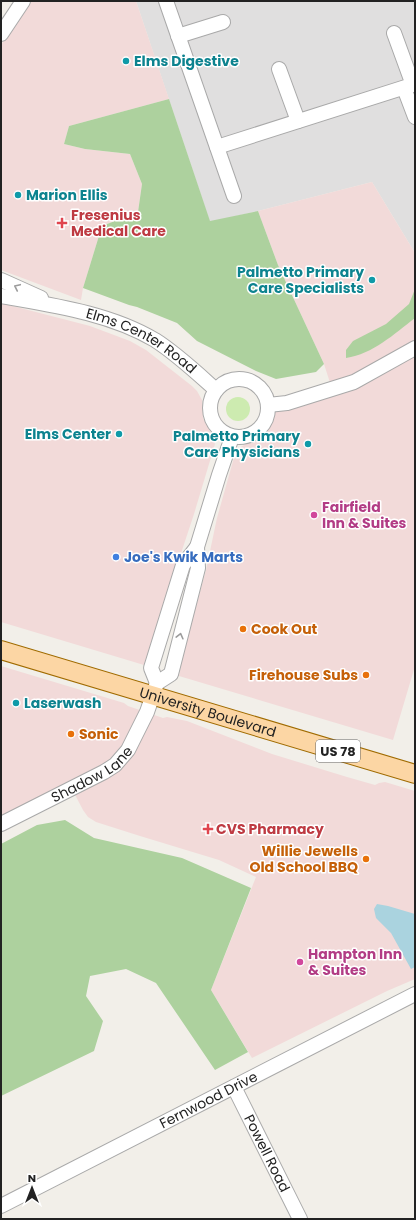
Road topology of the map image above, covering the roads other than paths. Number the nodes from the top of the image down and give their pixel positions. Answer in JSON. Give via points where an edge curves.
{"nodes":[{"id":1,"x":23,"y":1,"type":"edge"},
{"id":2,"x":166,"y":1,"type":"edge"},
{"id":3,"x":223,"y":22,"type":"dead end"},
{"id":4,"x":394,"y":33,"type":"dead end"},
{"id":5,"x":1,"y":34,"type":"edge"},
{"id":6,"x":178,"y":36,"type":"junction"},
{"id":7,"x":280,"y":69,"type":"dead end"},
{"id":8,"x":411,"y":85,"type":"edge"},
{"id":9,"x":415,"y":117,"type":"edge"},
{"id":10,"x":298,"y":121,"type":"junction"},
{"id":11,"x":217,"y":147,"type":"junction"},
{"id":12,"x":234,"y":196,"type":"dead end"},
{"id":13,"x":1,"y":280,"type":"edge"},
{"id":14,"x":1,"y":296,"type":"edge"},
{"id":15,"x":57,"y":306,"type":"junction"},
{"id":16,"x":415,"y":346,"type":"edge"},
{"id":17,"x":216,"y":390,"type":"junction"},
{"id":18,"x":268,"y":405,"type":"junction"},
{"id":19,"x":232,"y":437,"type":"junction"},
{"id":20,"x":197,"y":548,"type":"junction"},
{"id":21,"x":1,"y":650,"type":"edge"},
{"id":22,"x":155,"y":689,"type":"junction"},
{"id":23,"x":415,"y":774,"type":"edge"},
{"id":24,"x":1,"y":824,"type":"edge"},
{"id":25,"x":413,"y":1000,"type":"edge"},
{"id":26,"x":234,"y":1087,"type":"junction"},
{"id":27,"x":1,"y":1206,"type":"edge"},
{"id":28,"x":300,"y":1219,"type":"edge"}],
"edges":[{"from":1,"to":5,"type":"street"},
{"from":2,"to":6,"type":"street"},
{"from":3,"to":6,"type":"street"},
{"from":4,"to":8,"type":"street"},
{"from":6,"to":11,"type":"street"},
{"from":7,"to":10,"type":"street"},
{"from":8,"to":9,"type":"street"},
{"from":8,"to":10,"type":"street"},
{"from":10,"to":11,"type":"street"},
{"from":11,"to":12,"type":"street"},
{"from":15,"to":13,"type":"street","name":"Elms Center Road","one_way":true},
{"from":14,"to":15,"type":"street","name":"Elms Center Road"},
{"from":15,"to":17,"type":"street","name":"Elms Center Road","via":[[117,322],[155,340]]},
{"from":16,"to":18,"type":"street","via":[[354,382],[287,403]]},
{"from":17,"to":18,"type":"street","via":[[228,381],[246,380],[261,389]]},
{"from":17,"to":19,"type":"street","via":[[210,401],[212,419],[220,431]]},
{"from":18,"to":19,"type":"street","via":[[268,415],[259,430],[246,437]]},
{"from":19,"to":20,"type":"street"},
{"from":20,"to":22,"type":"street","via":[[183,565],[151,668]]},
{"from":22,"to":20,"type":"street","one_way":true,"via":[[171,674],[198,568]]},
{"from":21,"to":22,"type":"main road","name":"University Boulevard","number":"US 78"},
{"from":22,"to":23,"type":"main road","name":"University Boulevard","number":"US 78"},
{"from":22,"to":24,"type":"street","name":"Shadow Lane","via":[[128,750],[115,765]]},
{"from":25,"to":26,"type":"street","name":"Fernwood Drive"},
{"from":26,"to":27,"type":"street","name":"Fernwood Drive"},
{"from":26,"to":28,"type":"street","name":"Powell Road"}]}
